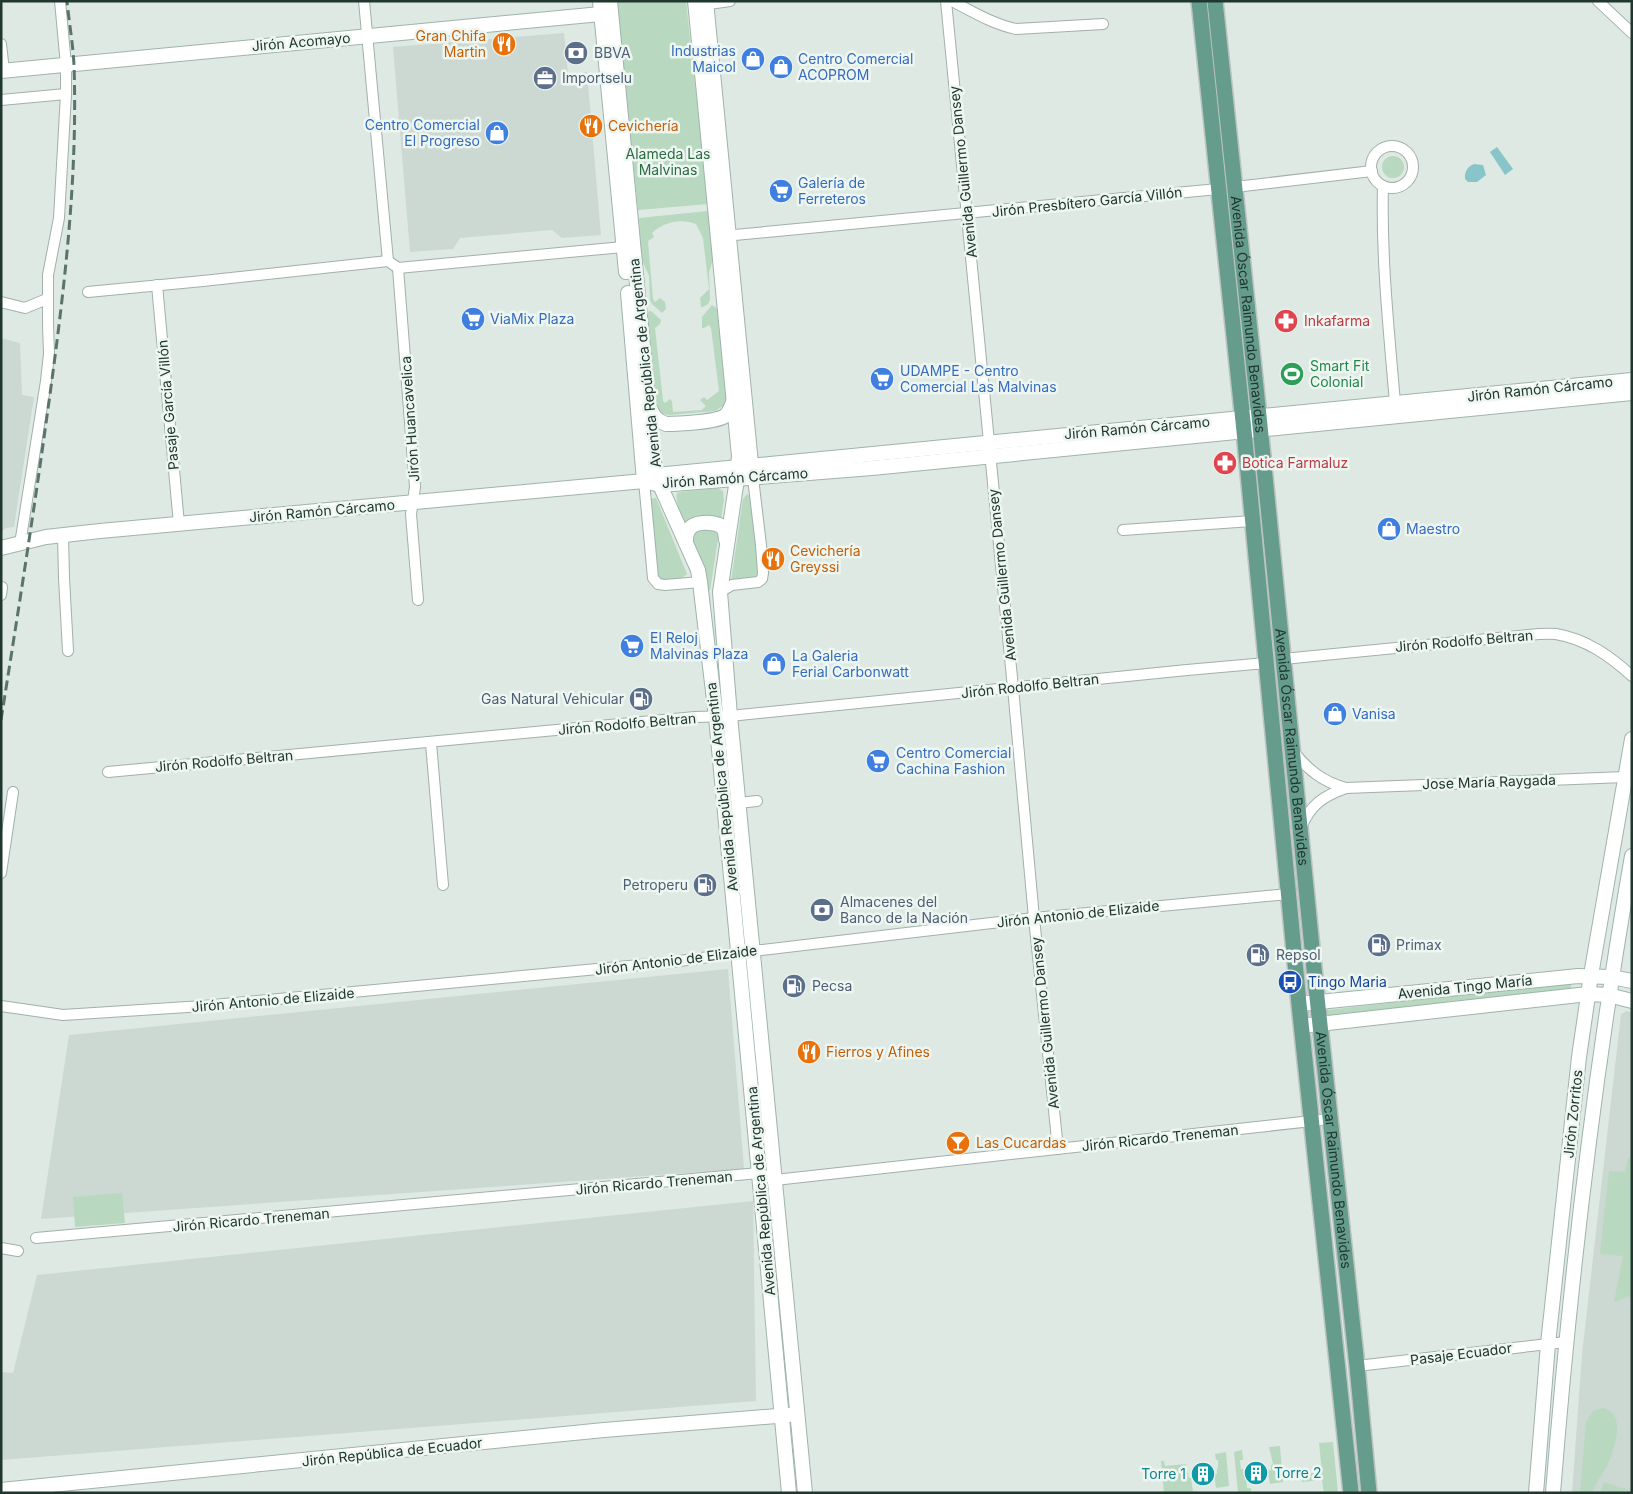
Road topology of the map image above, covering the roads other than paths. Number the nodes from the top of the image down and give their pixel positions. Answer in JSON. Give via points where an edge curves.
{"nodes":[{"id":1,"x":60,"y":1,"type":"edge"},
{"id":2,"x":364,"y":1,"type":"edge"},
{"id":3,"x":610,"y":1,"type":"edge"},
{"id":4,"x":730,"y":1,"type":"edge"},
{"id":5,"x":946,"y":1,"type":"edge"},
{"id":6,"x":952,"y":1,"type":"edge"},
{"id":7,"x":1199,"y":1,"type":"edge"},
{"id":8,"x":1215,"y":1,"type":"edge"},
{"id":9,"x":1598,"y":1,"type":"edge"},
{"id":10,"x":701,"y":3,"type":"edge"},
{"id":11,"x":600,"y":8,"type":"edge"},
{"id":12,"x":1103,"y":24,"type":"dead end"},
{"id":13,"x":1632,"y":33,"type":"edge"},
{"id":14,"x":368,"y":36,"type":"junction"},
{"id":15,"x":1,"y":44,"type":"edge"},
{"id":16,"x":66,"y":64,"type":"junction"},
{"id":17,"x":3,"y":71,"type":"edge"},
{"id":18,"x":66,"y":94,"type":"junction"},
{"id":19,"x":1,"y":100,"type":"edge"},
{"id":20,"x":1372,"y":171,"type":"junction"},
{"id":21,"x":1383,"y":186,"type":"junction"},
{"id":22,"x":1235,"y":187,"type":"junction"},
{"id":23,"x":1218,"y":189,"type":"junction"},
{"id":24,"x":967,"y":213,"type":"junction"},
{"id":25,"x":723,"y":236,"type":"junction"},
{"id":26,"x":623,"y":247,"type":"junction"},
{"id":27,"x":388,"y":261,"type":"junction"},
{"id":28,"x":398,"y":268,"type":"junction"},
{"id":29,"x":157,"y":285,"type":"junction"},
{"id":30,"x":88,"y":292,"type":"dead end"},
{"id":31,"x":47,"y":299,"type":"junction"},
{"id":32,"x":1,"y":302,"type":"edge"},
{"id":33,"x":1632,"y":380,"type":"edge"},
{"id":34,"x":1583,"y":391,"type":"junction"},
{"id":35,"x":1632,"y":393,"type":"edge"},
{"id":36,"x":734,"y":399,"type":"junction"},
{"id":37,"x":1395,"y":403,"type":"junction"},
{"id":38,"x":649,"y":405,"type":"junction"},
{"id":39,"x":1260,"y":423,"type":"junction"},
{"id":40,"x":1243,"y":425,"type":"junction"},
{"id":41,"x":989,"y":448,"type":"junction"},
{"id":42,"x":745,"y":472,"type":"junction"},
{"id":43,"x":653,"y":480,"type":"junction"},
{"id":44,"x":413,"y":502,"type":"junction"},
{"id":45,"x":1252,"y":521,"type":"junction"},
{"id":46,"x":179,"y":524,"type":"junction"},
{"id":47,"x":1122,"y":530,"type":"dead end"},
{"id":48,"x":63,"y":535,"type":"junction"},
{"id":49,"x":686,"y":543,"type":"junction"},
{"id":50,"x":20,"y":544,"type":"junction"},
{"id":51,"x":726,"y":544,"type":"junction"},
{"id":52,"x":1,"y":548,"type":"edge"},
{"id":53,"x":700,"y":582,"type":"junction"},
{"id":54,"x":720,"y":592,"type":"junction"},
{"id":55,"x":418,"y":600,"type":"dead end"},
{"id":56,"x":68,"y":651,"type":"dead end"},
{"id":57,"x":1283,"y":659,"type":"junction"},
{"id":58,"x":1266,"y":664,"type":"junction"},
{"id":59,"x":1632,"y":676,"type":"edge"},
{"id":60,"x":1013,"y":688,"type":"junction"},
{"id":61,"x":723,"y":717,"type":"junction"},
{"id":62,"x":1632,"y":739,"type":"edge"},
{"id":63,"x":431,"y":743,"type":"junction"},
{"id":64,"x":1292,"y":749,"type":"junction"},
{"id":65,"x":108,"y":772,"type":"dead end"},
{"id":66,"x":1628,"y":777,"type":"edge"},
{"id":67,"x":1346,"y":788,"type":"junction"},
{"id":68,"x":13,"y":792,"type":"dead end"},
{"id":69,"x":757,"y":801,"type":"dead end"},
{"id":70,"x":738,"y":804,"type":"junction"},
{"id":71,"x":1300,"y":832,"type":"junction"},
{"id":72,"x":1632,"y":856,"type":"edge"},
{"id":73,"x":1,"y":873,"type":"edge"},
{"id":74,"x":443,"y":885,"type":"dead end"},
{"id":75,"x":1288,"y":894,"type":"junction"},
{"id":76,"x":1034,"y":918,"type":"junction"},
{"id":77,"x":753,"y":951,"type":"junction"},
{"id":78,"x":738,"y":953,"type":"junction"},
{"id":79,"x":1591,"y":975,"type":"junction"},
{"id":80,"x":1611,"y":976,"type":"junction"},
{"id":81,"x":1632,"y":981,"type":"edge"},
{"id":82,"x":1588,"y":994,"type":"junction"},
{"id":83,"x":1608,"y":995,"type":"junction"},
{"id":84,"x":1632,"y":1001,"type":"edge"},
{"id":85,"x":1317,"y":1002,"type":"junction"},
{"id":86,"x":1299,"y":1004,"type":"junction"},
{"id":87,"x":1,"y":1006,"type":"edge"},
{"id":88,"x":1319,"y":1024,"type":"junction"},
{"id":89,"x":1301,"y":1026,"type":"junction"},
{"id":90,"x":1330,"y":1119,"type":"junction"},
{"id":91,"x":1312,"y":1121,"type":"junction"},
{"id":92,"x":1058,"y":1149,"type":"junction"},
{"id":93,"x":759,"y":1173,"type":"junction"},
{"id":94,"x":775,"y":1180,"type":"junction"},
{"id":95,"x":36,"y":1238,"type":"dead end"},
{"id":96,"x":1,"y":1248,"type":"edge"},
{"id":97,"x":18,"y":1250,"type":"dead end"},
{"id":98,"x":1566,"y":1342,"type":"junction"},
{"id":99,"x":1548,"y":1344,"type":"junction"},
{"id":100,"x":1357,"y":1366,"type":"junction"},
{"id":101,"x":798,"y":1414,"type":"junction"},
{"id":102,"x":782,"y":1415,"type":"junction"},
{"id":103,"x":1,"y":1490,"type":"edge"},
{"id":104,"x":789,"y":1493,"type":"edge"},
{"id":105,"x":805,"y":1493,"type":"edge"},
{"id":106,"x":1351,"y":1493,"type":"edge"},
{"id":107,"x":1369,"y":1493,"type":"edge"},
{"id":108,"x":1536,"y":1493,"type":"edge"},
{"id":109,"x":1554,"y":1493,"type":"edge"}],
"edges":[{"from":1,"to":16,"type":"street"},
{"from":2,"to":14,"type":"street"},
{"from":3,"to":38,"type":"main road","name":"Avenida República de Argentina"},
{"from":4,"to":10,"type":"street"},
{"from":5,"to":24,"type":"street","name":"Avenida Guillermo Dansey"},
{"from":6,"to":12,"type":"street","via":[[990,21],[1016,29]]},
{"from":7,"to":23,"type":"main road","name":"Avenida Óscar Raimundo Benavides"},
{"from":8,"to":22,"type":"main road","name":"Avenida Óscar Raimundo Benavides"},
{"from":9,"to":13,"type":"street"},
{"from":10,"to":25,"type":"main road","name":"Avenida República de Argentina"},
{"from":11,"to":14,"type":"main road","name":"Jirón Acomayo"},
{"from":11,"to":26,"type":"main road","name":"Avenida República de Argentina"},
{"from":14,"to":16,"type":"main road","name":"Jirón Acomayo"},
{"from":14,"to":27,"type":"street"},
{"from":15,"to":17,"type":"street"},
{"from":16,"to":17,"type":"main road","name":"Jirón Acomayo"},
{"from":16,"to":18,"type":"street"},
{"from":18,"to":19,"type":"street"},
{"from":18,"to":31,"type":"street","via":[[59,218],[48,275]]},
{"from":20,"to":21,"type":"street","via":[[1373,177]]},
{"from":20,"to":21,"type":"street","via":[[1374,157],[1384,148],[1398,147],[1409,154],[1413,168],[1408,180],[1397,188]]},
{"from":20,"to":22,"type":"street"},
{"from":21,"to":37,"type":"street","via":[[1388,326]]},
{"from":22,"to":39,"type":"main road","name":"Avenida Óscar Raimundo Benavides"},
{"from":23,"to":24,"type":"street","name":"Jirón Presbítero García Villón"},
{"from":23,"to":40,"type":"main road","name":"Avenida Óscar Raimundo Benavides"},
{"from":24,"to":25,"type":"street","name":"Jirón Presbítero García Villón"},
{"from":24,"to":41,"type":"street","name":"Avenida Guillermo Dansey"},
{"from":25,"to":36,"type":"main road","name":"Avenida República de Argentina"},
{"from":25,"to":42,"type":"main road","name":"Avenida República de Argentina"},
{"from":26,"to":28,"type":"street"},
{"from":26,"to":43,"type":"main road","name":"Avenida República de Argentina"},
{"from":27,"to":28,"type":"street"},
{"from":27,"to":29,"type":"street"},
{"from":28,"to":44,"type":"street","name":"Jirón Huancavelica","via":[[415,487]]},
{"from":29,"to":30,"type":"street"},
{"from":29,"to":46,"type":"street","name":"Pasaje García Villón"},
{"from":31,"to":32,"type":"street","via":[[25,308]]},
{"from":31,"to":50,"type":"street","via":[[49,354]]},
{"from":33,"to":34,"type":"main road","name":"Jirón Ramón Cárcamo"},
{"from":34,"to":35,"type":"main road","name":"Jirón Ramón Cárcamo"},
{"from":34,"to":37,"type":"main road","name":"Jirón Ramón Cárcamo"},
{"from":34,"to":39,"type":"main road","name":"Jirón Ramón Cárcamo"},
{"from":36,"to":38,"type":"main road","via":[[725,416],[673,424],[655,418]]},
{"from":36,"to":42,"type":"main road","name":"Avenida República de Argentina","via":[[739,456]]},
{"from":37,"to":39,"type":"main road","name":"Jirón Ramón Cárcamo"},
{"from":38,"to":43,"type":"main road","name":"Avenida República de Argentina"},
{"from":39,"to":40,"type":"main road","name":"Jirón Ramón Cárcamo"},
{"from":39,"to":57,"type":"main road","name":"Avenida Óscar Raimundo Benavides"},
{"from":40,"to":41,"type":"main road","name":"Jirón Ramón Cárcamo"},
{"from":40,"to":45,"type":"main road","name":"Avenida Óscar Raimundo Benavides"},
{"from":41,"to":42,"type":"main road","name":"Jirón Ramón Cárcamo","via":[[872,468]]},
{"from":41,"to":60,"type":"street","name":"Avenida Guillermo Dansey"},
{"from":42,"to":43,"type":"main road","name":"Jirón Ramón Cárcamo"},
{"from":42,"to":51,"type":"main road","name":"Avenida República de Argentina"},
{"from":42,"to":54,"type":"street","via":[[761,545],[762,579],[732,585]]},
{"from":43,"to":44,"type":"main road","name":"Jirón Ramón Cárcamo"},
{"from":43,"to":49,"type":"main road","name":"Avenida República de Argentina"},
{"from":43,"to":53,"type":"street","via":[[653,578],[658,584],[665,585]]},
{"from":44,"to":46,"type":"main road","name":"Jirón Ramón Cárcamo"},
{"from":44,"to":55,"type":"street","name":"Jirón Huancavelica","via":[[411,514]]},
{"from":45,"to":47,"type":"street"},
{"from":45,"to":58,"type":"main road","name":"Avenida Óscar Raimundo Benavides"},
{"from":46,"to":48,"type":"main road","name":"Jirón Ramón Cárcamo"},
{"from":48,"to":50,"type":"main road","name":"Jirón Ramón Cárcamo"},
{"from":48,"to":56,"type":"street"},
{"from":49,"to":51,"type":"main road","via":[[688,528],[712,523],[722,526]]},
{"from":49,"to":53,"type":"main road","name":"Avenida República de Argentina"},
{"from":50,"to":52,"type":"main road","name":"Jirón Ramón Cárcamo"},
{"from":51,"to":54,"type":"main road","name":"Avenida República de Argentina"},
{"from":53,"to":61,"type":"main road","name":"Avenida República de Argentina"},
{"from":54,"to":61,"type":"main road","name":"Avenida República de Argentina"},
{"from":57,"to":59,"type":"street","name":"Jirón Rodolfo Beltran","via":[[1555,634],[1581,641],[1605,653]]},
{"from":57,"to":64,"type":"main road","name":"Avenida Óscar Raimundo Benavides"},
{"from":58,"to":60,"type":"street","name":"Jirón Rodolfo Beltran"},
{"from":58,"to":75,"type":"main road","name":"Avenida Óscar Raimundo Benavides"},
{"from":60,"to":61,"type":"street","name":"Jirón Rodolfo Beltran"},
{"from":60,"to":76,"type":"street","name":"Avenida Guillermo Dansey"},
{"from":61,"to":63,"type":"street","name":"Jirón Rodolfo Beltran"},
{"from":61,"to":70,"type":"main road","name":"Avenida República de Argentina"},
{"from":61,"to":78,"type":"main road","name":"Avenida República de Argentina"},
{"from":62,"to":66,"type":"main road","name":"Jirón Zorritos"},
{"from":63,"to":65,"type":"street","name":"Jirón Rodolfo Beltran"},
{"from":63,"to":74,"type":"street"},
{"from":64,"to":67,"type":"street","name":"Jose María Raygada","via":[[1321,779]]},
{"from":64,"to":71,"type":"main road","name":"Avenida Óscar Raimundo Benavides"},
{"from":66,"to":67,"type":"street","name":"Jose María Raygada"},
{"from":66,"to":79,"type":"main road","name":"Jirón Zorritos"},
{"from":67,"to":71,"type":"street","name":"Jose María Raygada","via":[[1319,801],[1306,817]]},
{"from":68,"to":73,"type":"street"},
{"from":69,"to":70,"type":"street"},
{"from":70,"to":77,"type":"main road","name":"Avenida República de Argentina"},
{"from":71,"to":85,"type":"main road","name":"Avenida Óscar Raimundo Benavides"},
{"from":72,"to":80,"type":"main road","name":"Jirón Zorritos"},
{"from":75,"to":76,"type":"street","name":"Jirón Antonio de Elizaide"},
{"from":75,"to":86,"type":"main road","name":"Avenida Óscar Raimundo Benavides"},
{"from":76,"to":77,"type":"street","name":"Jirón Antonio de Elizaide"},
{"from":76,"to":92,"type":"street","name":"Avenida Guillermo Dansey"},
{"from":77,"to":78,"type":"street","name":"Jirón Antonio de Elizaide"},
{"from":77,"to":94,"type":"main road","name":"Avenida República de Argentina"},
{"from":78,"to":87,"type":"street","name":"Jirón Antonio de Elizaide","via":[[203,1006],[63,1015]]},
{"from":78,"to":93,"type":"main road","name":"Avenida República de Argentina"},
{"from":79,"to":80,"type":"main road","name":"Avenida Tingo María"},
{"from":79,"to":82,"type":"main road","name":"Jirón Zorritos"},
{"from":79,"to":85,"type":"main road","name":"Avenida Tingo María"},
{"from":80,"to":81,"type":"main road","name":"Avenida Tingo María"},
{"from":80,"to":83,"type":"main road","name":"Jirón Zorritos"},
{"from":82,"to":83,"type":"main road","name":"Avenida Tingo María"},
{"from":82,"to":88,"type":"main road","name":"Avenida Tingo María"},
{"from":82,"to":99,"type":"main road","name":"Jirón Zorritos"},
{"from":83,"to":84,"type":"main road","name":"Avenida Tingo María"},
{"from":83,"to":98,"type":"main road","name":"Jirón Zorritos"},
{"from":85,"to":86,"type":"main road","name":"Avenida Tingo María"},
{"from":85,"to":88,"type":"main road","name":"Avenida Óscar Raimundo Benavides"},
{"from":86,"to":89,"type":"main road","name":"Avenida Óscar Raimundo Benavides"},
{"from":88,"to":89,"type":"main road","name":"Avenida Tingo María"},
{"from":88,"to":90,"type":"main road","name":"Avenida Óscar Raimundo Benavides"},
{"from":89,"to":91,"type":"main road","name":"Avenida Óscar Raimundo Benavides"},
{"from":90,"to":91,"type":"street","name":"Jirón Ricardo Treneman"},
{"from":90,"to":100,"type":"main road","name":"Avenida Óscar Raimundo Benavides"},
{"from":91,"to":92,"type":"street","name":"Jirón Ricardo Treneman"},
{"from":91,"to":106,"type":"main road","name":"Avenida Óscar Raimundo Benavides"},
{"from":92,"to":94,"type":"street","name":"Jirón Ricardo Treneman"},
{"from":93,"to":94,"type":"street","name":"Jirón Ricardo Treneman"},
{"from":93,"to":95,"type":"street","name":"Jirón Ricardo Treneman"},
{"from":93,"to":102,"type":"main road","name":"Avenida República de Argentina"},
{"from":94,"to":101,"type":"main road","name":"Avenida República de Argentina"},
{"from":96,"to":97,"type":"street"},
{"from":98,"to":99,"type":"street","name":"Pasaje Ecuador"},
{"from":98,"to":109,"type":"main road","name":"Jirón Zorritos"},
{"from":99,"to":100,"type":"street","name":"Pasaje Ecuador"},
{"from":99,"to":108,"type":"main road","name":"Jirón Zorritos"},
{"from":100,"to":107,"type":"main road","name":"Avenida Óscar Raimundo Benavides"},
{"from":101,"to":102,"type":"main road","name":"Jirón República de Ecuador"},
{"from":101,"to":105,"type":"main road","name":"Avenida República de Argentina"},
{"from":102,"to":103,"type":"main road","name":"Jirón República de Ecuador"},
{"from":102,"to":104,"type":"main road","name":"Avenida República de Argentina"}]}
